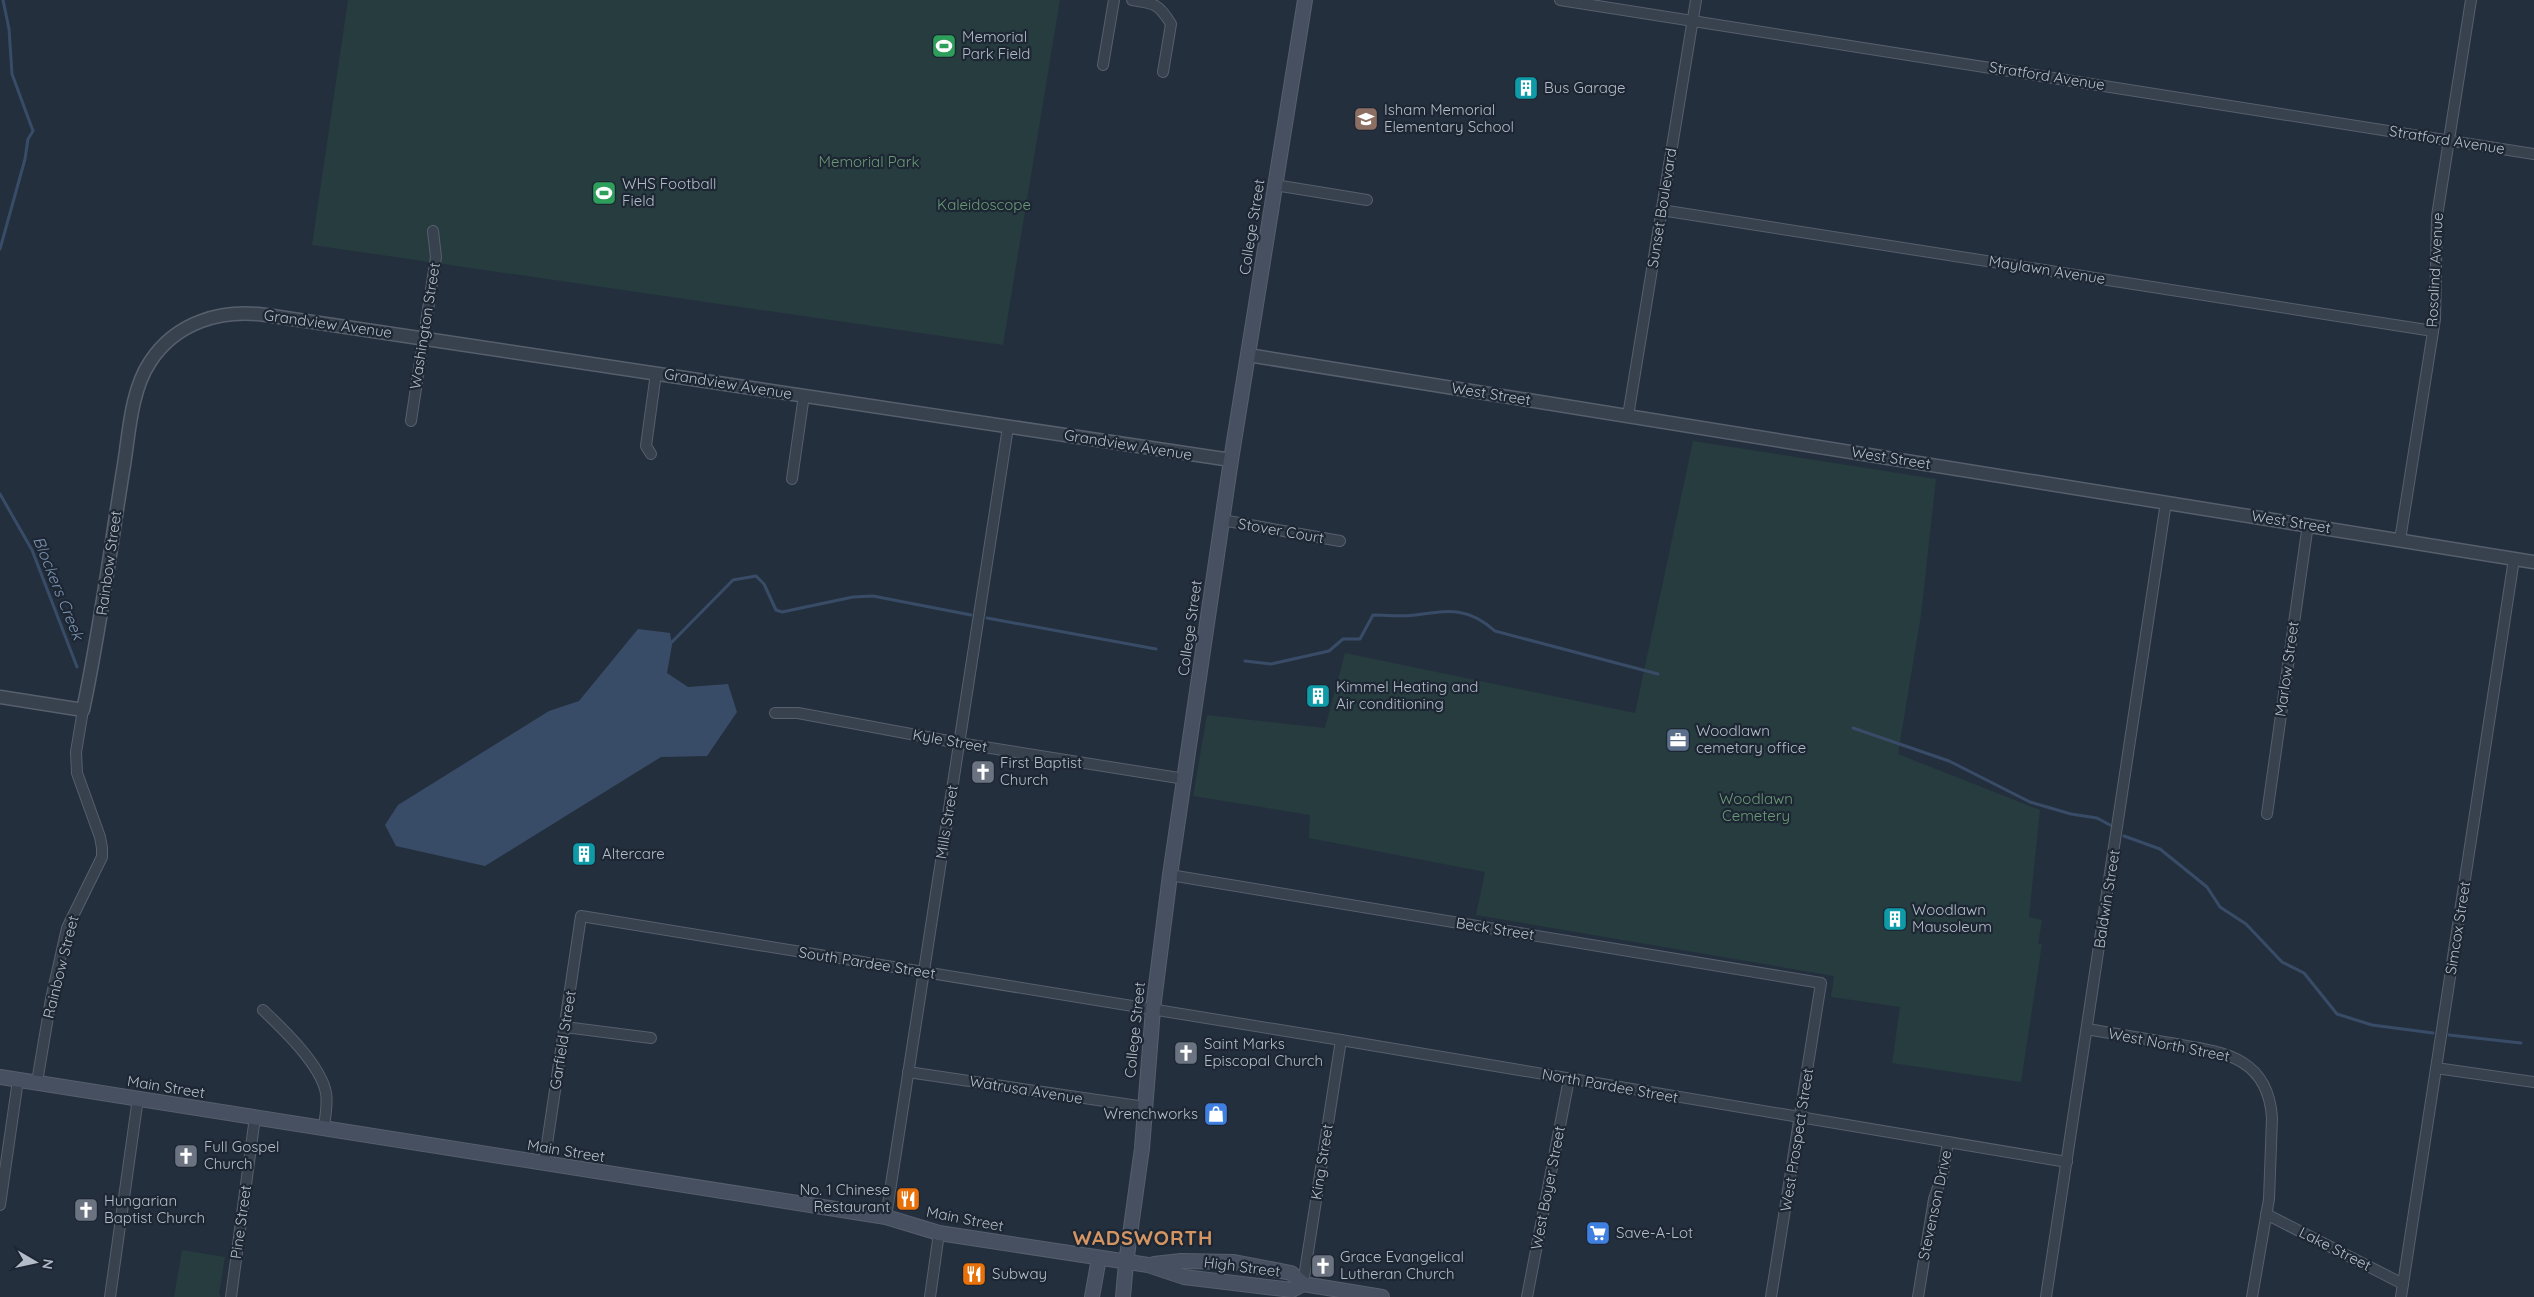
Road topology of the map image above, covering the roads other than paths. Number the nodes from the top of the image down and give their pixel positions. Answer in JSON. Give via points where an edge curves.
{"nodes":[{"id":1,"x":1114,"y":0,"type":"edge"},
{"id":2,"x":1132,"y":0,"type":"edge"},
{"id":3,"x":1305,"y":0,"type":"edge"},
{"id":4,"x":1560,"y":0,"type":"edge"},
{"id":5,"x":1696,"y":0,"type":"edge"},
{"id":6,"x":2471,"y":0,"type":"edge"},
{"id":7,"x":1692,"y":21,"type":"junction"},
{"id":8,"x":1103,"y":65,"type":"dead end"},
{"id":9,"x":1163,"y":72,"type":"dead end"},
{"id":10,"x":2449,"y":140,"type":"junction"},
{"id":11,"x":2534,"y":154,"type":"edge"},
{"id":12,"x":1275,"y":184,"type":"junction"},
{"id":13,"x":1367,"y":200,"type":"dead end"},
{"id":14,"x":1661,"y":210,"type":"junction"},
{"id":15,"x":433,"y":230,"type":"dead end"},
{"id":16,"x":225,"y":314,"type":"joint"},
{"id":17,"x":2433,"y":331,"type":"junction"},
{"id":18,"x":424,"y":338,"type":"junction"},
{"id":19,"x":1248,"y":355,"type":"junction"},
{"id":20,"x":656,"y":373,"type":"junction"},
{"id":21,"x":804,"y":395,"type":"junction"},
{"id":22,"x":1628,"y":416,"type":"junction"},
{"id":23,"x":410,"y":421,"type":"dead end"},
{"id":24,"x":1008,"y":426,"type":"junction"},
{"id":25,"x":651,"y":454,"type":"dead end"},
{"id":26,"x":1231,"y":460,"type":"junction"},
{"id":27,"x":792,"y":479,"type":"dead end"},
{"id":28,"x":2166,"y":502,"type":"junction"},
{"id":29,"x":1222,"y":520,"type":"junction"},
{"id":30,"x":2308,"y":524,"type":"junction"},
{"id":31,"x":2400,"y":540,"type":"junction"},
{"id":32,"x":1340,"y":541,"type":"dead end"},
{"id":33,"x":2514,"y":559,"type":"junction"},
{"id":34,"x":2534,"y":562,"type":"edge"},
{"id":35,"x":0,"y":697,"type":"edge"},
{"id":36,"x":83,"y":710,"type":"junction"},
{"id":37,"x":775,"y":713,"type":"dead end"},
{"id":38,"x":959,"y":743,"type":"junction"},
{"id":39,"x":1185,"y":779,"type":"junction"},
{"id":40,"x":2267,"y":814,"type":"dead end"},
{"id":41,"x":1170,"y":875,"type":"junction"},
{"id":42,"x":581,"y":916,"type":"joint"},
{"id":43,"x":923,"y":973,"type":"junction"},
{"id":44,"x":1821,"y":983,"type":"joint"},
{"id":45,"x":1153,"y":1009,"type":"junction"},
{"id":46,"x":263,"y":1010,"type":"dead end"},
{"id":47,"x":565,"y":1026,"type":"junction"},
{"id":48,"x":2087,"y":1029,"type":"junction"},
{"id":49,"x":651,"y":1038,"type":"dead end"},
{"id":50,"x":1341,"y":1040,"type":"junction"},
{"id":51,"x":2436,"y":1068,"type":"junction"},
{"id":52,"x":908,"y":1072,"type":"junction"},
{"id":53,"x":0,"y":1077,"type":"edge"},
{"id":54,"x":1569,"y":1079,"type":"junction"},
{"id":55,"x":18,"y":1080,"type":"junction"},
{"id":56,"x":37,"y":1082,"type":"junction"},
{"id":57,"x":2534,"y":1082,"type":"edge"},
{"id":58,"x":138,"y":1098,"type":"junction"},
{"id":59,"x":1145,"y":1107,"type":"junction"},
{"id":60,"x":255,"y":1117,"type":"junction"},
{"id":61,"x":1801,"y":1118,"type":"junction"},
{"id":62,"x":324,"y":1128,"type":"junction"},
{"id":63,"x":1948,"y":1142,"type":"junction"},
{"id":64,"x":2067,"y":1162,"type":"junction"},
{"id":65,"x":544,"y":1164,"type":"junction"},
{"id":66,"x":0,"y":1205,"type":"edge"},
{"id":67,"x":2266,"y":1214,"type":"junction"},
{"id":68,"x":886,"y":1217,"type":"junction"},
{"id":69,"x":939,"y":1233,"type":"junction"},
{"id":70,"x":1098,"y":1258,"type":"junction"},
{"id":71,"x":1126,"y":1262,"type":"junction"},
{"id":72,"x":1148,"y":1265,"type":"junction"},
{"id":73,"x":1303,"y":1284,"type":"junction"},
{"id":74,"x":2403,"y":1284,"type":"junction"},
{"id":75,"x":1323,"y":1293,"type":"edge"},
{"id":76,"x":110,"y":1297,"type":"edge"},
{"id":77,"x":230,"y":1297,"type":"edge"},
{"id":78,"x":930,"y":1297,"type":"edge"},
{"id":79,"x":1092,"y":1297,"type":"edge"},
{"id":80,"x":1123,"y":1297,"type":"edge"},
{"id":81,"x":1382,"y":1297,"type":"edge"},
{"id":82,"x":1527,"y":1297,"type":"edge"},
{"id":83,"x":1771,"y":1297,"type":"edge"},
{"id":84,"x":1918,"y":1297,"type":"edge"},
{"id":85,"x":2046,"y":1297,"type":"edge"},
{"id":86,"x":2252,"y":1297,"type":"edge"},
{"id":87,"x":2401,"y":1297,"type":"edge"}],
"edges":[{"from":1,"to":8,"type":"street"},
{"from":2,"to":9,"type":"street","via":[[1153,3],[1171,24]]},
{"from":3,"to":12,"type":"main road","name":"College Street"},
{"from":4,"to":7,"type":"street","name":"Stratford Avenue"},
{"from":5,"to":7,"type":"street","name":"Sunset Boulevard"},
{"from":6,"to":10,"type":"street","name":"Rosalind Avenue"},
{"from":7,"to":10,"type":"street","name":"Stratford Avenue"},
{"from":7,"to":14,"type":"street","name":"Sunset Boulevard"},
{"from":10,"to":11,"type":"street","name":"Stratford Avenue"},
{"from":10,"to":17,"type":"street","name":"Rosalind Avenue","via":[[2437,216]]},
{"from":12,"to":13,"type":"street"},
{"from":12,"to":19,"type":"main road","name":"College Street"},
{"from":14,"to":17,"type":"street","name":"Maylawn Avenue"},
{"from":14,"to":22,"type":"street","name":"Sunset Boulevard"},
{"from":15,"to":18,"type":"street","name":"Washington Street","via":[[436,257]]},
{"from":16,"to":18,"type":"street","name":"Grandview Avenue","via":[[261,314]]},
{"from":16,"to":36,"type":"street","name":"Rainbow Street","via":[[176,334],[150,362],[142,379],[129,434]]},
{"from":17,"to":31,"type":"street","name":"Rosalind Avenue"},
{"from":18,"to":20,"type":"street","name":"Grandview Avenue"},
{"from":18,"to":23,"type":"street","name":"Washington Street"},
{"from":19,"to":22,"type":"street","name":"West Street"},
{"from":19,"to":26,"type":"main road","name":"College Street"},
{"from":20,"to":21,"type":"street","name":"Grandview Avenue"},
{"from":20,"to":25,"type":"street","via":[[646,446]]},
{"from":21,"to":24,"type":"street","name":"Grandview Avenue"},
{"from":21,"to":27,"type":"street"},
{"from":22,"to":28,"type":"street","name":"West Street"},
{"from":24,"to":26,"type":"street","name":"Grandview Avenue"},
{"from":24,"to":38,"type":"street","name":"Mills Street"},
{"from":26,"to":29,"type":"main road","name":"College Street"},
{"from":28,"to":30,"type":"street","name":"West Street"},
{"from":28,"to":48,"type":"street","name":"Baldwin Street"},
{"from":29,"to":32,"type":"street","name":"Stover Court"},
{"from":29,"to":39,"type":"main road","name":"College Street"},
{"from":30,"to":31,"type":"street","name":"West Street"},
{"from":30,"to":40,"type":"street","name":"Marlow Street"},
{"from":31,"to":33,"type":"street","name":"West Street"},
{"from":33,"to":34,"type":"street","name":"West Street"},
{"from":33,"to":51,"type":"street","name":"Simcox Street"},
{"from":35,"to":36,"type":"street"},
{"from":36,"to":56,"type":"street","name":"Rainbow Street","via":[[76,773],[102,848],[102,857],[67,928]]},
{"from":37,"to":38,"type":"street","name":"Kyle Street","via":[[798,713]]},
{"from":38,"to":39,"type":"street","name":"Kyle Street"},
{"from":38,"to":43,"type":"street","name":"Mills Street"},
{"from":39,"to":41,"type":"main road","name":"College Street"},
{"from":41,"to":44,"type":"street","name":"Beck Street"},
{"from":41,"to":45,"type":"main road","name":"College Street"},
{"from":42,"to":43,"type":"street","name":"South Pardee Street"},
{"from":42,"to":47,"type":"street","name":"Garfield Street"},
{"from":43,"to":45,"type":"street","name":"South Pardee Street"},
{"from":43,"to":52,"type":"street","name":"Mills Street"},
{"from":44,"to":61,"type":"street","name":"West Prospect Street"},
{"from":45,"to":50,"type":"street","name":"North Pardee Street"},
{"from":45,"to":59,"type":"main road","name":"College Street"},
{"from":46,"to":62,"type":"street","via":[[292,1040],[323,1082],[327,1101]]},
{"from":47,"to":49,"type":"street"},
{"from":47,"to":65,"type":"street","name":"Garfield Street"},
{"from":48,"to":64,"type":"street","name":"Baldwin Street"},
{"from":48,"to":67,"type":"street","name":"West North Street","via":[[2222,1052],[2254,1072],[2265,1088],[2271,1106]]},
{"from":50,"to":54,"type":"street","name":"North Pardee Street"},
{"from":50,"to":73,"type":"street","name":"King Street"},
{"from":51,"to":57,"type":"street"},
{"from":51,"to":74,"type":"street","name":"Simcox Street"},
{"from":52,"to":59,"type":"street","name":"Watrusa Avenue"},
{"from":52,"to":68,"type":"street","name":"Mills Street"},
{"from":53,"to":55,"type":"main road","name":"Main Street"},
{"from":54,"to":61,"type":"street","name":"North Pardee Street"},
{"from":54,"to":82,"type":"street","name":"West Boyer Street"},
{"from":55,"to":56,"type":"main road","name":"Main Street"},
{"from":55,"to":66,"type":"street"},
{"from":56,"to":58,"type":"main road","name":"Main Street"},
{"from":58,"to":60,"type":"main road","name":"Main Street"},
{"from":58,"to":76,"type":"street"},
{"from":59,"to":71,"type":"main road","name":"College Street"},
{"from":60,"to":62,"type":"main road","name":"Main Street"},
{"from":60,"to":77,"type":"street","name":"Pine Street"},
{"from":61,"to":63,"type":"street","name":"North Pardee Street"},
{"from":61,"to":83,"type":"street","name":"West Prospect Street"},
{"from":62,"to":65,"type":"main road","name":"Main Street"},
{"from":63,"to":64,"type":"street","name":"North Pardee Street"},
{"from":63,"to":84,"type":"street","name":"Stevenson Drive","via":[[1943,1173],[1934,1199]]},
{"from":64,"to":85,"type":"street","name":"Baldwin Street"},
{"from":65,"to":68,"type":"main road","name":"Main Street"},
{"from":67,"to":74,"type":"street","name":"Lake Street"},
{"from":67,"to":86,"type":"street","name":"West North Street"},
{"from":68,"to":69,"type":"main road","name":"Main Street"},
{"from":69,"to":70,"type":"main road","name":"Main Street"},
{"from":69,"to":78,"type":"street"},
{"from":70,"to":71,"type":"main road","name":"Main Street"},
{"from":70,"to":79,"type":"main road"},
{"from":71,"to":72,"type":"main road","name":"High Street"},
{"from":71,"to":80,"type":"main road","name":"College Street"},
{"from":72,"to":73,"type":"main road","name":"High Street","via":[[1184,1277],[1292,1290]]},
{"from":72,"to":73,"type":"main road","name":"High Street","via":[[1180,1261],[1234,1262],[1291,1273]]},
{"from":73,"to":75,"type":"main road","name":"High Street"},
{"from":74,"to":87,"type":"street","name":"Simcox Street"},
{"from":75,"to":81,"type":"main road","name":"High Street"}]}
